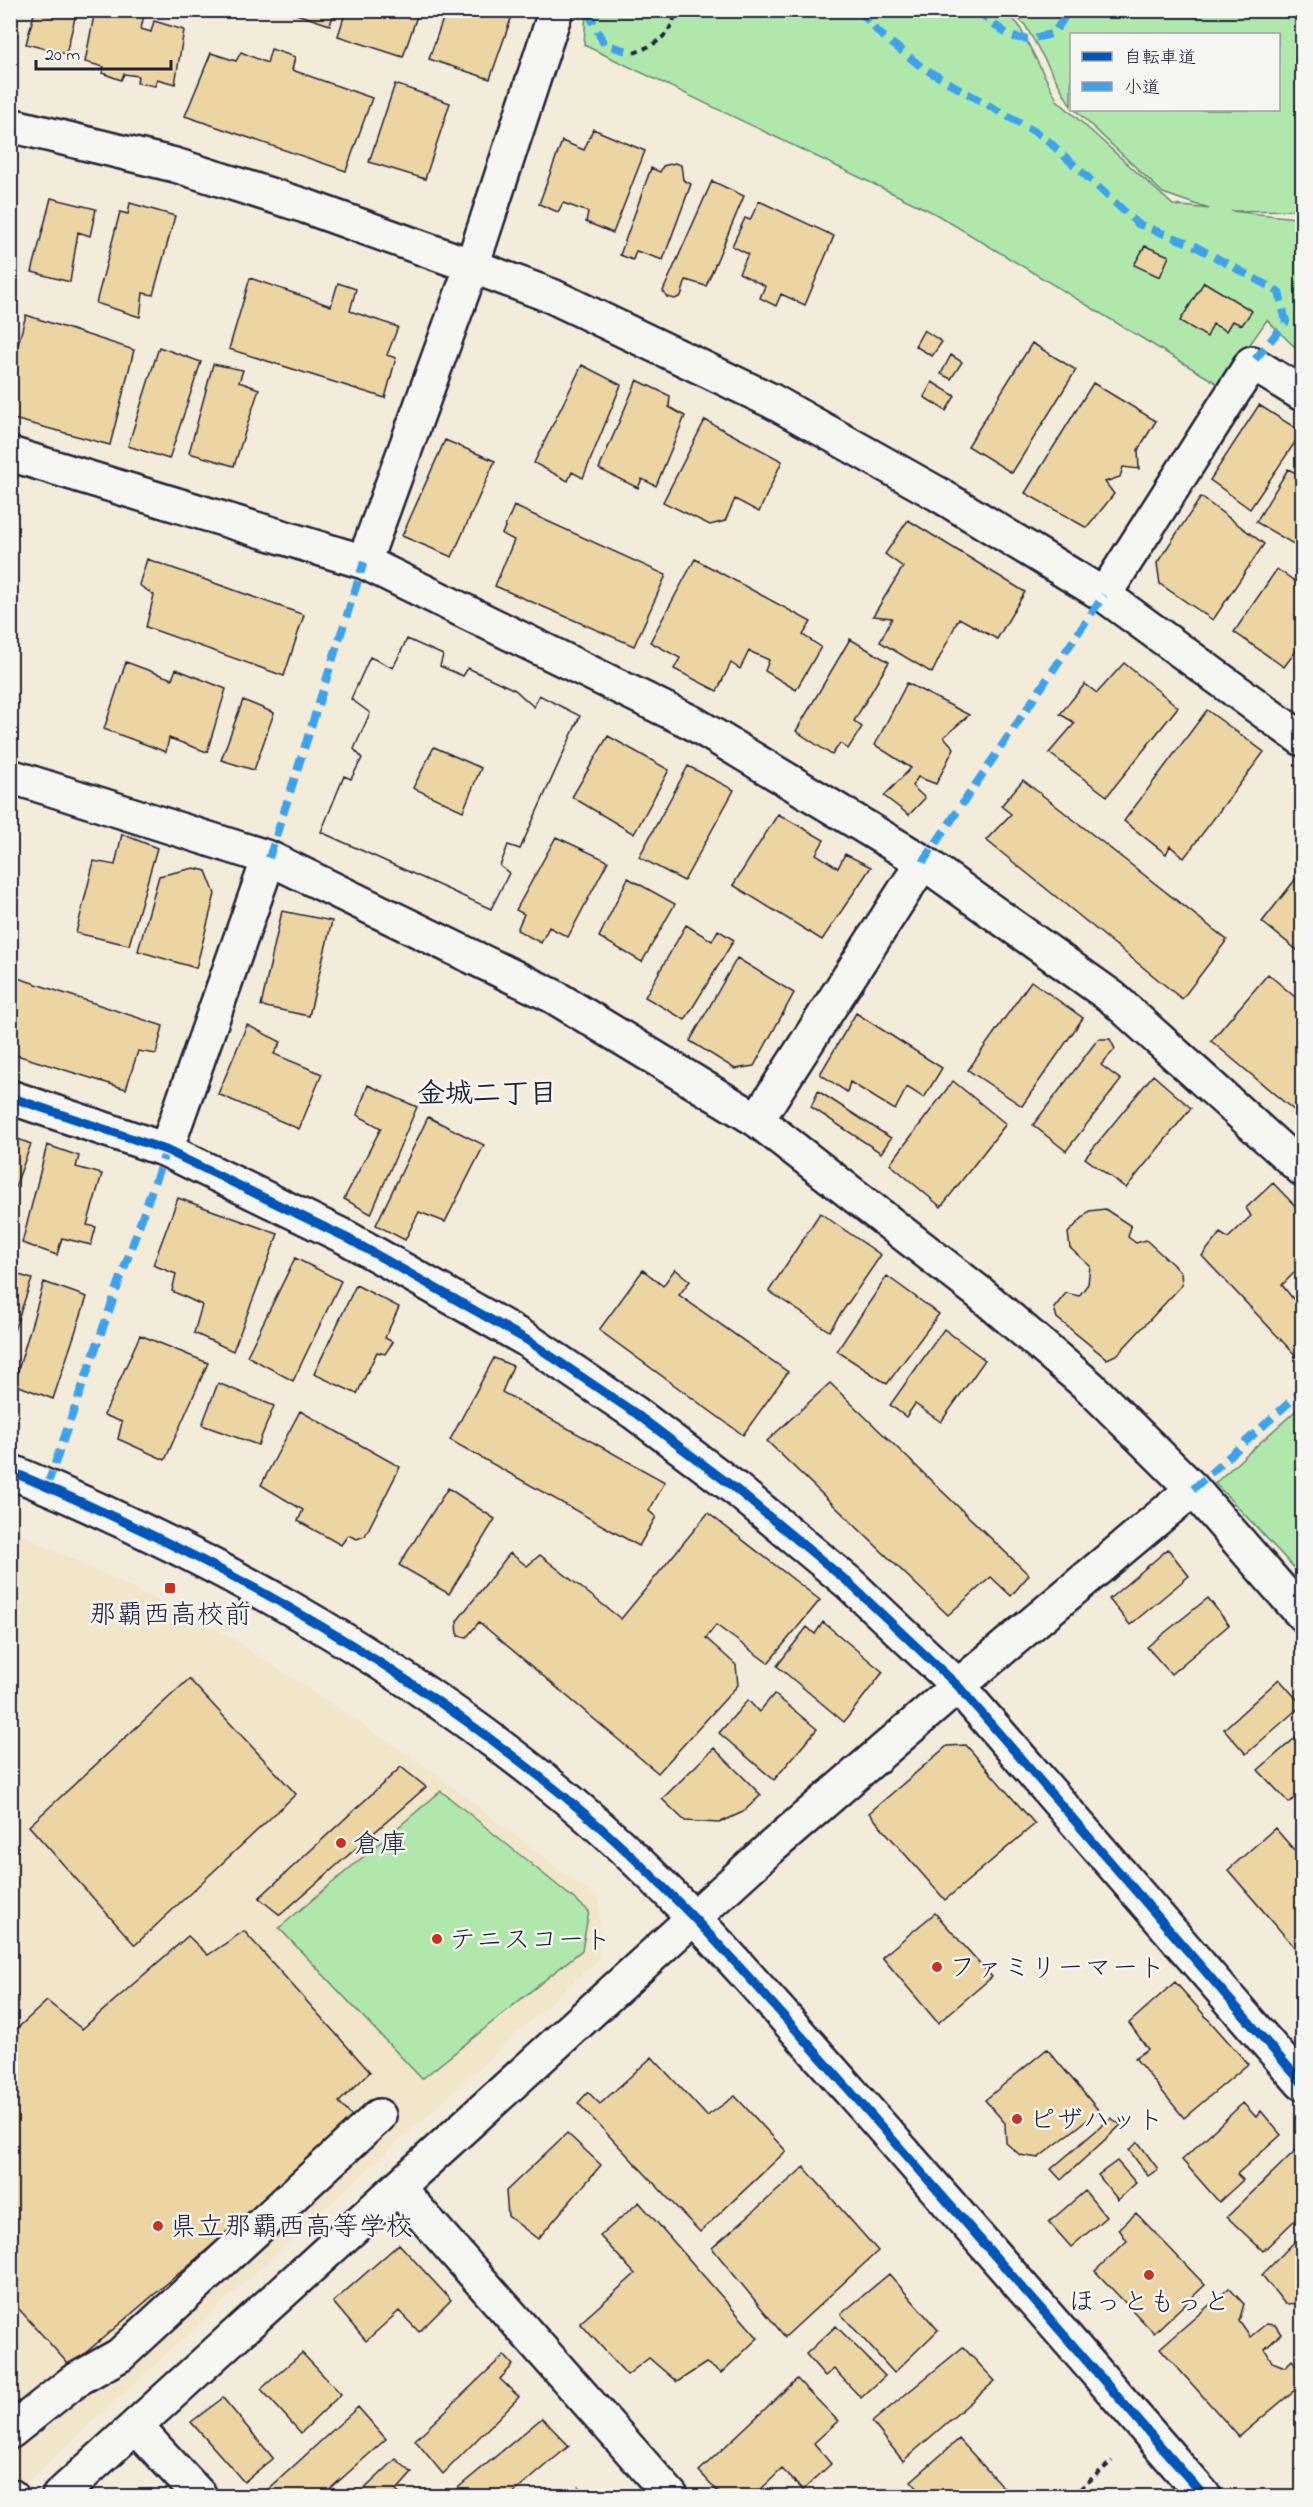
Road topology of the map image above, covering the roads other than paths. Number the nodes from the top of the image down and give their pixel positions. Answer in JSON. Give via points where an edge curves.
{"nodes":[{"id":1,"x":556,"y":10,"type":"edge"},
{"id":2,"x":10,"y":124,"type":"edge"},
{"id":3,"x":472,"y":266,"type":"junction"},
{"id":4,"x":1302,"y":394,"type":"edge"},
{"id":5,"x":10,"y":454,"type":"edge"},
{"id":6,"x":364,"y":562,"type":"junction"},
{"id":7,"x":1104,"y":595,"type":"junction"},
{"id":8,"x":1302,"y":739,"type":"edge"},
{"id":9,"x":10,"y":776,"type":"edge"},
{"id":10,"x":269,"y":858,"type":"junction"},
{"id":11,"x":923,"y":862,"type":"junction"},
{"id":12,"x":10,"y":1097,"type":"edge"},
{"id":13,"x":757,"y":1120,"type":"junction"},
{"id":14,"x":166,"y":1150,"type":"junction"},
{"id":15,"x":1302,"y":1168,"type":"edge"},
{"id":16,"x":10,"y":1471,"type":"edge"},
{"id":17,"x":1193,"y":1489,"type":"junction"},
{"id":18,"x":1302,"y":1614,"type":"edge"},
{"id":19,"x":958,"y":1686,"type":"junction"},
{"id":20,"x":695,"y":1917,"type":"junction"},
{"id":21,"x":1302,"y":2083,"type":"edge"},
{"id":22,"x":380,"y":2116,"type":"dead end"},
{"id":23,"x":399,"y":2189,"type":"junction"},
{"id":24,"x":136,"y":2427,"type":"junction"},
{"id":25,"x":10,"y":2432,"type":"edge"},
{"id":26,"x":59,"y":2496,"type":"edge"},
{"id":27,"x":200,"y":2496,"type":"edge"},
{"id":28,"x":671,"y":2496,"type":"edge"},
{"id":29,"x":1204,"y":2496,"type":"edge"}],
"edges":[{"from":1,"to":3,"type":"street"},
{"from":2,"to":3,"type":"street","via":[[175,165],[305,206]]},
{"from":3,"to":6,"type":"street"},
{"from":3,"to":7,"type":"street","via":[[552,296],[772,400],[938,494]]},
{"from":4,"to":7,"type":"street","via":[[1252,363]]},
{"from":5,"to":6,"type":"street"},
{"from":6,"to":11,"type":"street","via":[[693,723]]},
{"from":7,"to":8,"type":"street"},
{"from":9,"to":10,"type":"street"},
{"from":10,"to":13,"type":"street","via":[[554,996]]},
{"from":10,"to":14,"type":"street"},
{"from":11,"to":13,"type":"street"},
{"from":11,"to":15,"type":"street","via":[[1113,998]]},
{"from":12,"to":14,"type":"street"},
{"from":13,"to":17,"type":"street","via":[[981,1294],[1090,1387]]},
{"from":14,"to":19,"type":"street","via":[[357,1244],[527,1340],[636,1413],[849,1583]]},
{"from":16,"to":20,"type":"street","via":[[187,1551],[365,1651],[462,1717],[551,1785]]},
{"from":17,"to":18,"type":"street"},
{"from":17,"to":19,"type":"street"},
{"from":19,"to":20,"type":"street"},
{"from":19,"to":21,"type":"street"},
{"from":20,"to":23,"type":"street"},
{"from":20,"to":29,"type":"street"},
{"from":22,"to":25,"type":"street","via":[[120,2355],[74,2381]]},
{"from":23,"to":24,"type":"street"},
{"from":23,"to":28,"type":"street"},
{"from":24,"to":26,"type":"street"},
{"from":24,"to":27,"type":"street"}]}
